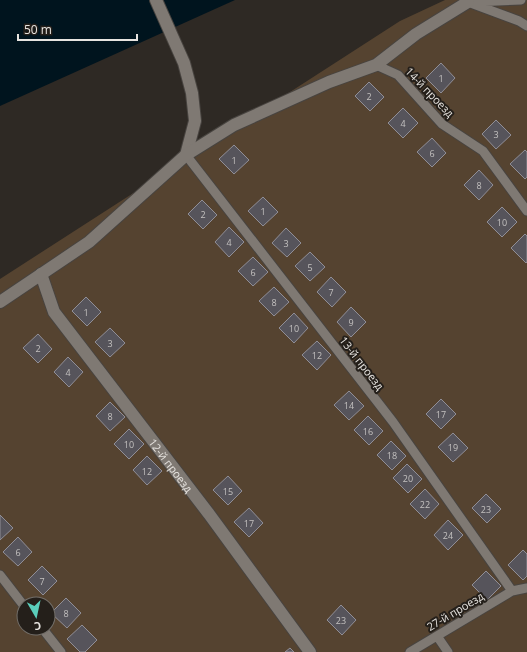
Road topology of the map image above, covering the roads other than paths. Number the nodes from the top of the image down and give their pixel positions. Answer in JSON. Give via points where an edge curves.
{"nodes":[{"id":1,"x":156,"y":0,"type":"edge"},
{"id":2,"x":521,"y":0,"type":"edge"},
{"id":3,"x":468,"y":2,"type":"junction"},
{"id":4,"x":527,"y":26,"type":"edge"},
{"id":5,"x":376,"y":65,"type":"junction"},
{"id":6,"x":186,"y":155,"type":"junction"},
{"id":7,"x":527,"y":211,"type":"edge"},
{"id":8,"x":41,"y":274,"type":"junction"},
{"id":9,"x":0,"y":302,"type":"edge"},
{"id":10,"x":0,"y":575,"type":"edge"},
{"id":11,"x":527,"y":588,"type":"edge"},
{"id":12,"x":512,"y":591,"type":"junction"},
{"id":13,"x":16,"y":596,"type":"edge"},
{"id":14,"x":48,"y":636,"type":"edge"},
{"id":15,"x":436,"y":636,"type":"junction"},
{"id":16,"x":61,"y":652,"type":"edge"},
{"id":17,"x":310,"y":652,"type":"edge"},
{"id":18,"x":410,"y":652,"type":"edge"},
{"id":19,"x":448,"y":652,"type":"edge"}],
"edges":[{"from":1,"to":6,"type":"street","via":[[184,63],[192,92],[195,121]]},
{"from":2,"to":3,"type":"lane"},
{"from":3,"to":4,"type":"lane"},
{"from":3,"to":5,"type":"street","via":[[416,34]]},
{"from":5,"to":6,"type":"street","via":[[329,82],[234,125]]},
{"from":5,"to":7,"type":"lane","name":"14-й проезд","via":[[398,75],[442,124],[483,151]]},
{"from":6,"to":8,"type":"street","via":[[88,242]]},
{"from":6,"to":12,"type":"lane","name":"13-й проезд","via":[[393,422]]},
{"from":8,"to":9,"type":"street"},
{"from":8,"to":17,"type":"street","name":"12-й проезд","via":[[54,312],[209,514]]},
{"from":10,"to":13,"type":"lane"},
{"from":11,"to":12,"type":"lane","name":"27-й проезд"},
{"from":12,"to":15,"type":"lane","name":"27-й проезд"},
{"from":14,"to":16,"type":"lane"},
{"from":15,"to":18,"type":"lane","name":"27-й проезд"},
{"from":15,"to":19,"type":"lane"}]}
